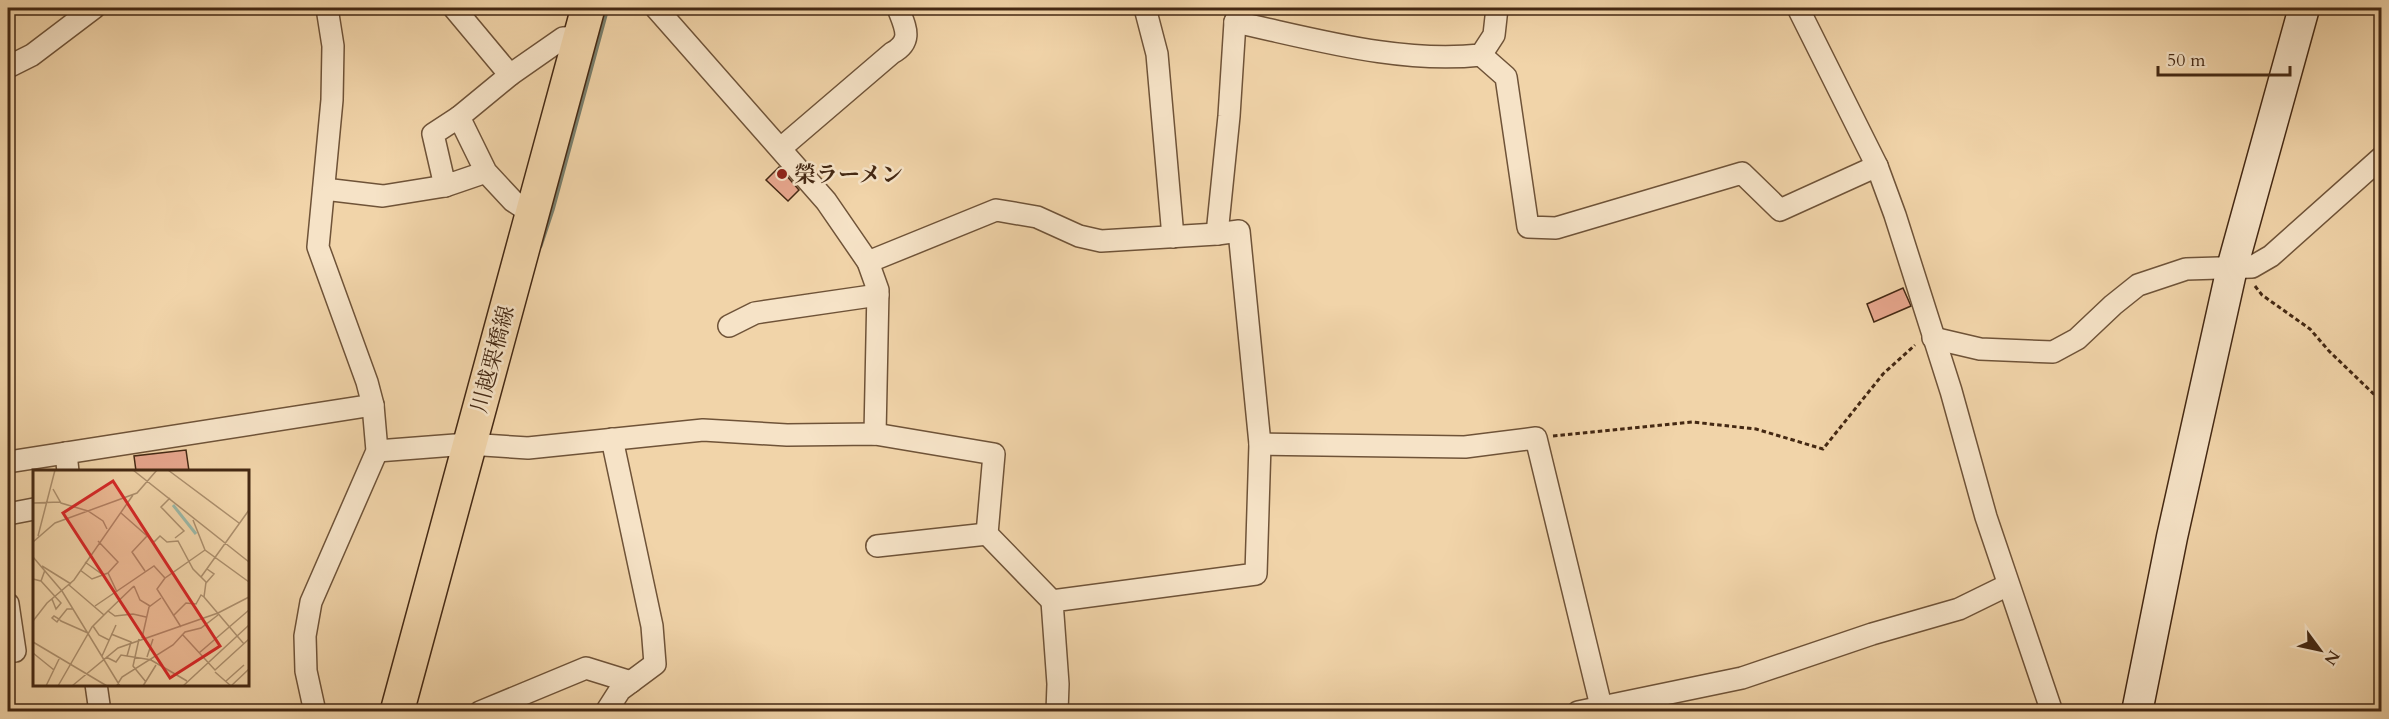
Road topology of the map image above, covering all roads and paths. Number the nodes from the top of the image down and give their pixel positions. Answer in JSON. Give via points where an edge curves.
{"nodes":[{"id":1,"x":93,"y":8,"type":"edge"},
{"id":2,"x":327,"y":8,"type":"edge"},
{"id":3,"x":454,"y":8,"type":"edge"},
{"id":4,"x":656,"y":8,"type":"edge"},
{"id":5,"x":898,"y":8,"type":"edge"},
{"id":6,"x":1144,"y":8,"type":"edge"},
{"id":7,"x":1497,"y":8,"type":"edge"},
{"id":8,"x":1798,"y":8,"type":"edge"},
{"id":9,"x":2304,"y":8,"type":"edge"},
{"id":10,"x":1238,"y":15,"type":"edge"},
{"id":11,"x":584,"y":22,"type":"edge"},
{"id":12,"x":1481,"y":55,"type":"junction"},
{"id":13,"x":8,"y":67,"type":"edge"},
{"id":14,"x":510,"y":75,"type":"junction"},
{"id":15,"x":459,"y":117,"type":"junction"},
{"id":16,"x":781,"y":148,"type":"junction"},
{"id":17,"x":2382,"y":157,"type":"edge"},
{"id":18,"x":1877,"y":166,"type":"junction"},
{"id":19,"x":486,"y":172,"type":"junction"},
{"id":20,"x":445,"y":186,"type":"junction"},
{"id":21,"x":324,"y":189,"type":"junction"},
{"id":22,"x":531,"y":213,"type":"junction"},
{"id":23,"x":1217,"y":234,"type":"junction"},
{"id":24,"x":1173,"y":237,"type":"junction"},
{"id":25,"x":868,"y":262,"type":"junction"},
{"id":26,"x":2242,"y":267,"type":"junction"},
{"id":27,"x":878,"y":296,"type":"junction"},
{"id":28,"x":729,"y":326,"type":"dead end"},
{"id":29,"x":1933,"y":338,"type":"junction"},
{"id":30,"x":2382,"y":402,"type":"edge"},
{"id":31,"x":373,"y":405,"type":"junction"},
{"id":32,"x":874,"y":434,"type":"junction"},
{"id":33,"x":1536,"y":438,"type":"junction"},
{"id":34,"x":612,"y":439,"type":"junction"},
{"id":35,"x":468,"y":444,"type":"junction"},
{"id":36,"x":1260,"y":444,"type":"junction"},
{"id":37,"x":377,"y":451,"type":"junction"},
{"id":38,"x":8,"y":462,"type":"edge"},
{"id":39,"x":67,"y":462,"type":"edge"},
{"id":40,"x":33,"y":509,"type":"edge"},
{"id":41,"x":8,"y":514,"type":"edge"},
{"id":42,"x":987,"y":534,"type":"junction"},
{"id":43,"x":877,"y":546,"type":"dead end"},
{"id":44,"x":2008,"y":585,"type":"junction"},
{"id":45,"x":1052,"y":601,"type":"junction"},
{"id":46,"x":8,"y":604,"type":"edge"},
{"id":47,"x":19,"y":651,"type":"edge"},
{"id":48,"x":632,"y":682,"type":"junction"},
{"id":49,"x":96,"y":686,"type":"edge"},
{"id":50,"x":1601,"y":706,"type":"junction"},
{"id":51,"x":487,"y":710,"type":"edge"},
{"id":52,"x":100,"y":711,"type":"edge"},
{"id":53,"x":315,"y":711,"type":"edge"},
{"id":54,"x":397,"y":711,"type":"edge"},
{"id":55,"x":606,"y":711,"type":"edge"},
{"id":56,"x":1057,"y":711,"type":"edge"},
{"id":57,"x":1578,"y":711,"type":"edge"},
{"id":58,"x":2052,"y":711,"type":"edge"},
{"id":59,"x":2137,"y":711,"type":"edge"}],
"edges":[{"from":1,"to":13,"type":"street","via":[[32,54]]},
{"from":2,"to":21,"type":"street","via":[[333,46]]},
{"from":3,"to":14,"type":"street"},
{"from":4,"to":16,"type":"street"},
{"from":5,"to":16,"type":"street","via":[[906,38],[903,47]]},
{"from":6,"to":24,"type":"street","via":[[1157,54]]},
{"from":7,"to":12,"type":"street","via":[[1494,35]]},
{"from":8,"to":18,"type":"street"},
{"from":9,"to":26,"type":"street"},
{"from":10,"to":12,"type":"street","via":[[1366,50],[1456,58]]},
{"from":10,"to":23,"type":"street"},
{"from":11,"to":14,"type":"street"},
{"from":11,"to":22,"type":"main road","name":"川越栗橋線"},
{"from":12,"to":18,"type":"street","via":[[1506,77],[1528,227],[1556,228],[1742,173],[1780,210]]},
{"from":14,"to":15,"type":"street"},
{"from":15,"to":19,"type":"street"},
{"from":15,"to":20,"type":"street","via":[[433,134]]},
{"from":16,"to":25,"type":"street","via":[[826,201]]},
{"from":17,"to":26,"type":"street","via":[[2271,256]]},
{"from":18,"to":29,"type":"street"},
{"from":19,"to":20,"type":"street"},
{"from":19,"to":22,"type":"street","via":[[513,201]]},
{"from":20,"to":21,"type":"street","via":[[383,196]]},
{"from":21,"to":31,"type":"street","via":[[318,247]]},
{"from":22,"to":35,"type":"main road","name":"川越栗橋線"},
{"from":23,"to":24,"type":"street"},
{"from":23,"to":36,"type":"street","via":[[1239,231]]},
{"from":24,"to":25,"type":"street","via":[[1101,241],[1079,236],[1036,216],[996,210]]},
{"from":25,"to":27,"type":"street"},
{"from":26,"to":29,"type":"street","via":[[2186,269],[2138,285],[2077,339],[2053,352],[1980,349]]},
{"from":26,"to":30,"type":"path","via":[[2262,295],[2310,329]]},
{"from":26,"to":59,"type":"street"},
{"from":27,"to":28,"type":"street","via":[[755,313]]},
{"from":27,"to":32,"type":"street"},
{"from":29,"to":33,"type":"path","via":[[1924,336],[1883,374],[1822,449],[1756,429],[1692,422]]},
{"from":29,"to":44,"type":"street"},
{"from":31,"to":37,"type":"street"},
{"from":31,"to":39,"type":"street"},
{"from":32,"to":34,"type":"street","via":[[787,435],[703,430]]},
{"from":32,"to":42,"type":"street","via":[[994,454]]},
{"from":33,"to":36,"type":"street","via":[[1466,447]]},
{"from":33,"to":50,"type":"street"},
{"from":34,"to":35,"type":"street","via":[[528,448]]},
{"from":34,"to":48,"type":"street","via":[[656,657],[655,664]]},
{"from":35,"to":37,"type":"street"},
{"from":35,"to":54,"type":"main road","name":"川越栗橋線"},
{"from":36,"to":45,"type":"street","via":[[1256,574]]},
{"from":37,"to":53,"type":"street","via":[[311,602],[305,636],[306,671]]},
{"from":38,"to":39,"type":"street"},
{"from":40,"to":41,"type":"street"},
{"from":42,"to":43,"type":"street"},
{"from":42,"to":45,"type":"street"},
{"from":44,"to":50,"type":"street","via":[[1959,609],[1742,678]]},
{"from":44,"to":58,"type":"street"},
{"from":45,"to":56,"type":"street"},
{"from":46,"to":47,"type":"street"},
{"from":48,"to":51,"type":"street","via":[[586,668]]},
{"from":48,"to":55,"type":"street","via":[[620,690]]},
{"from":49,"to":52,"type":"street"},
{"from":50,"to":57,"type":"street"}]}
